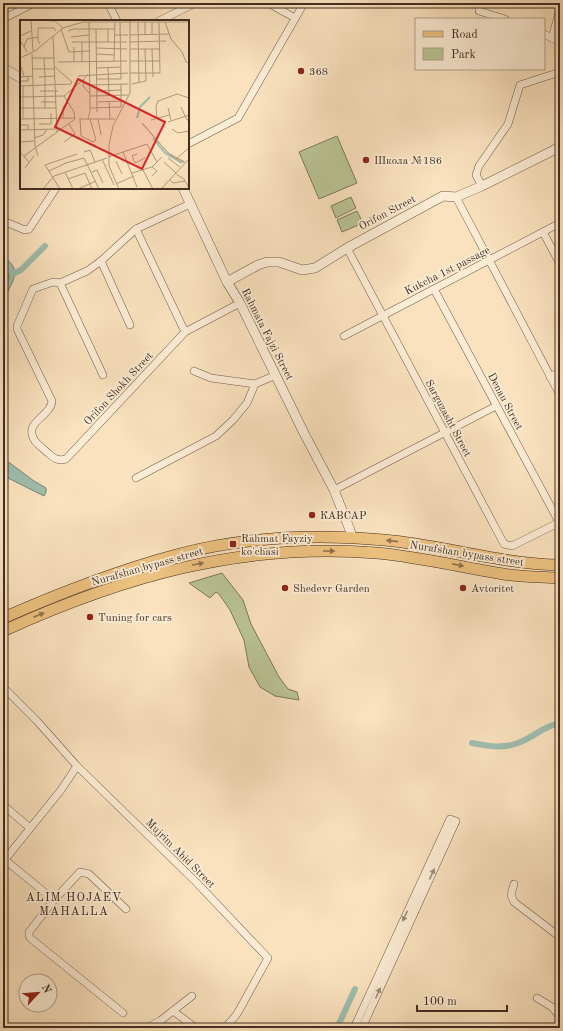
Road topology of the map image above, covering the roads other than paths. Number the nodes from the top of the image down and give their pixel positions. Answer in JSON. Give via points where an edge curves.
{"nodes":[{"id":1,"x":34,"y":3,"type":"edge"},
{"id":2,"x":108,"y":3,"type":"edge"},
{"id":3,"x":195,"y":3,"type":"edge"},
{"id":4,"x":268,"y":3,"type":"edge"},
{"id":5,"x":304,"y":3,"type":"edge"},
{"id":6,"x":479,"y":3,"type":"edge"},
{"id":7,"x":560,"y":9,"type":"edge"},
{"id":8,"x":295,"y":18,"type":"junction"},
{"id":9,"x":502,"y":18,"type":"edge"},
{"id":10,"x":3,"y":19,"type":"edge"},
{"id":11,"x":116,"y":20,"type":"edge"},
{"id":12,"x":161,"y":20,"type":"edge"},
{"id":13,"x":545,"y":34,"type":"edge"},
{"id":14,"x":552,"y":38,"type":"junction"},
{"id":15,"x":560,"y":42,"type":"edge"},
{"id":16,"x":3,"y":68,"type":"edge"},
{"id":17,"x":560,"y":72,"type":"edge"},
{"id":18,"x":20,"y":77,"type":"edge"},
{"id":19,"x":189,"y":143,"type":"edge"},
{"id":20,"x":560,"y":147,"type":"edge"},
{"id":21,"x":482,"y":186,"type":"junction"},
{"id":22,"x":55,"y":189,"type":"edge"},
{"id":23,"x":183,"y":189,"type":"edge"},
{"id":24,"x":456,"y":197,"type":"junction"},
{"id":25,"x":190,"y":204,"type":"junction"},
{"id":26,"x":3,"y":222,"type":"edge"},
{"id":27,"x":560,"y":223,"type":"edge"},
{"id":28,"x":136,"y":229,"type":"junction"},
{"id":29,"x":543,"y":232,"type":"junction"},
{"id":30,"x":347,"y":248,"type":"junction"},
{"id":31,"x":101,"y":261,"type":"junction"},
{"id":32,"x":489,"y":261,"type":"junction"},
{"id":33,"x":560,"y":264,"type":"edge"},
{"id":34,"x":226,"y":282,"type":"junction"},
{"id":35,"x":60,"y":283,"type":"junction"},
{"id":36,"x":434,"y":289,"type":"junction"},
{"id":37,"x":240,"y":303,"type":"junction"},
{"id":38,"x":382,"y":316,"type":"junction"},
{"id":39,"x":130,"y":325,"type":"dead end"},
{"id":40,"x":185,"y":332,"type":"junction"},
{"id":41,"x":344,"y":336,"type":"dead end"},
{"id":42,"x":194,"y":371,"type":"dead end"},
{"id":43,"x":560,"y":372,"type":"edge"},
{"id":44,"x":103,"y":375,"type":"dead end"},
{"id":45,"x":276,"y":375,"type":"junction"},
{"id":46,"x":550,"y":377,"type":"junction"},
{"id":47,"x":256,"y":384,"type":"junction"},
{"id":48,"x":560,"y":395,"type":"edge"},
{"id":49,"x":496,"y":406,"type":"junction"},
{"id":50,"x":444,"y":432,"type":"junction"},
{"id":51,"x":136,"y":478,"type":"dead end"},
{"id":52,"x":334,"y":490,"type":"junction"},
{"id":53,"x":560,"y":522,"type":"edge"},
{"id":54,"x":352,"y":538,"type":"junction"},
{"id":55,"x":214,"y":547,"type":"junction"},
{"id":56,"x":217,"y":560,"type":"junction"},
{"id":57,"x":541,"y":564,"type":"junction"},
{"id":58,"x":560,"y":565,"type":"edge"},
{"id":59,"x":540,"y":577,"type":"junction"},
{"id":60,"x":560,"y":578,"type":"edge"},
{"id":61,"x":74,"y":588,"type":"junction"},
{"id":62,"x":79,"y":599,"type":"junction"},
{"id":63,"x":3,"y":618,"type":"edge"},
{"id":64,"x":3,"y":631,"type":"edge"},
{"id":65,"x":3,"y":687,"type":"edge"},
{"id":66,"x":77,"y":766,"type":"junction"},
{"id":67,"x":3,"y":805,"type":"edge"},
{"id":68,"x":30,"y":828,"type":"junction"},
{"id":69,"x":4,"y":861,"type":"edge"},
{"id":70,"x":514,"y":884,"type":"dead end"},
{"id":71,"x":54,"y":900,"type":"junction"},
{"id":72,"x":126,"y":909,"type":"dead end"},
{"id":73,"x":560,"y":936,"type":"edge"},
{"id":74,"x":192,"y":996,"type":"dead end"},
{"id":75,"x":537,"y":998,"type":"dead end"},
{"id":76,"x":174,"y":1011,"type":"junction"},
{"id":77,"x":123,"y":1013,"type":"dead end"},
{"id":78,"x":560,"y":1017,"type":"edge"},
{"id":79,"x":146,"y":1028,"type":"edge"},
{"id":80,"x":196,"y":1028,"type":"edge"},
{"id":81,"x":225,"y":1028,"type":"edge"},
{"id":82,"x":354,"y":1028,"type":"edge"},
{"id":83,"x":362,"y":1028,"type":"edge"}],
"edges":[{"from":1,"to":10,"type":"street"},
{"from":2,"to":11,"type":"street"},
{"from":3,"to":12,"type":"street"},
{"from":4,"to":8,"type":"street"},
{"from":5,"to":8,"type":"street"},
{"from":6,"to":9,"type":"street","via":[[479,11]]},
{"from":7,"to":14,"type":"street"},
{"from":8,"to":19,"type":"street","via":[[238,118]]},
{"from":13,"to":14,"type":"street"},
{"from":14,"to":15,"type":"street"},
{"from":16,"to":18,"type":"street"},
{"from":17,"to":21,"type":"street","via":[[520,85],[508,124],[479,166],[476,175]]},
{"from":20,"to":21,"type":"street","name":"Orifon Street"},
{"from":21,"to":24,"type":"street","name":"Orifon Street"},
{"from":22,"to":26,"type":"street","via":[[29,229],[25,230]]},
{"from":23,"to":25,"type":"street","name":"Rahmata Fajzi Street"},
{"from":24,"to":30,"type":"street","name":"Orifon Street","via":[[443,196]]},
{"from":24,"to":32,"type":"street"},
{"from":25,"to":28,"type":"street"},
{"from":25,"to":34,"type":"street","name":"Rahmata Fajzi Street"},
{"from":27,"to":29,"type":"street","name":"Kukcha 1st passage"},
{"from":28,"to":31,"type":"street"},
{"from":28,"to":40,"type":"street"},
{"from":29,"to":32,"type":"street","name":"Kukcha 1st passage"},
{"from":29,"to":33,"type":"street"},
{"from":30,"to":34,"type":"street","name":"Orifon Street","via":[[311,269],[302,270],[279,262],[267,262]]},
{"from":30,"to":38,"type":"street","name":"Sarguzasht Street"},
{"from":31,"to":35,"type":"street","via":[[87,271]]},
{"from":31,"to":39,"type":"street"},
{"from":32,"to":36,"type":"street","name":"Kukcha 1st passage"},
{"from":32,"to":46,"type":"street"},
{"from":34,"to":37,"type":"street","name":"Rahmata Fajzi Street"},
{"from":35,"to":40,"type":"street","name":"Orifon Shokh Street","via":[[53,282],[33,289],[17,326],[52,401],[52,406],[33,426],[35,441],[55,459],[66,459]]},
{"from":35,"to":44,"type":"street"},
{"from":36,"to":38,"type":"street","name":"Kukcha 1st passage"},
{"from":36,"to":49,"type":"street","name":"Denau Street"},
{"from":37,"to":40,"type":"street","name":"Orifon Shokh Street"},
{"from":37,"to":45,"type":"street","name":"Rahmata Fajzi Street"},
{"from":38,"to":41,"type":"street","name":"Kukcha 1st passage"},
{"from":38,"to":50,"type":"street","name":"Sarguzasht Street"},
{"from":42,"to":47,"type":"street","via":[[211,378]]},
{"from":43,"to":46,"type":"street"},
{"from":45,"to":47,"type":"street"},
{"from":45,"to":52,"type":"street","name":"Rahmata Fajzi Street"},
{"from":46,"to":48,"type":"street"},
{"from":47,"to":51,"type":"street","via":[[247,403],[216,436]]},
{"from":49,"to":50,"type":"street"},
{"from":49,"to":53,"type":"street","name":"Denau Street"},
{"from":50,"to":52,"type":"street"},
{"from":50,"to":53,"type":"street","name":"Sarguzasht Street","via":[[504,544],[512,546]]},
{"from":52,"to":54,"type":"street","name":"Rahmata Fajzi Street"},
{"from":54,"to":55,"type":"main road","name":"Nurafshan bypass street","via":[[290,538]]},
{"from":57,"to":54,"type":"main road","name":"Nurafshan bypass street","one_way":true,"via":[[419,544]]},
{"from":55,"to":56,"type":"main road","via":[[211,554]]},
{"from":55,"to":61,"type":"main road","name":"Nurafshan bypass street","via":[[178,554]]},
{"from":56,"to":59,"type":"main road","name":"Nurafshan bypass street","one_way":true,"via":[[278,552],[358,552],[421,558],[503,574]]},
{"from":62,"to":56,"type":"main road","name":"Nurafshan bypass street","one_way":true,"via":[[152,575]]},
{"from":57,"to":58,"type":"main road","name":"Nurafshan bypass street"},
{"from":57,"to":59,"type":"main road","via":[[544,571]]},
{"from":59,"to":60,"type":"main road","name":"Nurafshan bypass street"},
{"from":61,"to":62,"type":"main road","via":[[80,592]]},
{"from":61,"to":63,"type":"main road","name":"Nurafshan bypass street"},
{"from":64,"to":62,"type":"main road","name":"Nurafshan bypass street","one_way":true},
{"from":65,"to":66,"type":"street","name":"Mujrim Abid Street"},
{"from":66,"to":68,"type":"street"},
{"from":66,"to":81,"type":"street","name":"Mujrim Abid Street","via":[[197,883],[268,958],[237,1014]]},
{"from":67,"to":68,"type":"street"},
{"from":68,"to":69,"type":"street"},
{"from":69,"to":71,"type":"street"},
{"from":70,"to":73,"type":"street","via":[[511,895],[514,902]]},
{"from":71,"to":72,"type":"street","via":[[80,872],[89,874]]},
{"from":71,"to":77,"type":"street","via":[[28,936]]},
{"from":74,"to":76,"type":"street"},
{"from":75,"to":78,"type":"street","via":[[552,1006]]},
{"from":76,"to":79,"type":"street"},
{"from":76,"to":80,"type":"street"},
{"from":83,"to":82,"type":"street","one_way":true,"via":[[456,821],[450,819]]}]}
